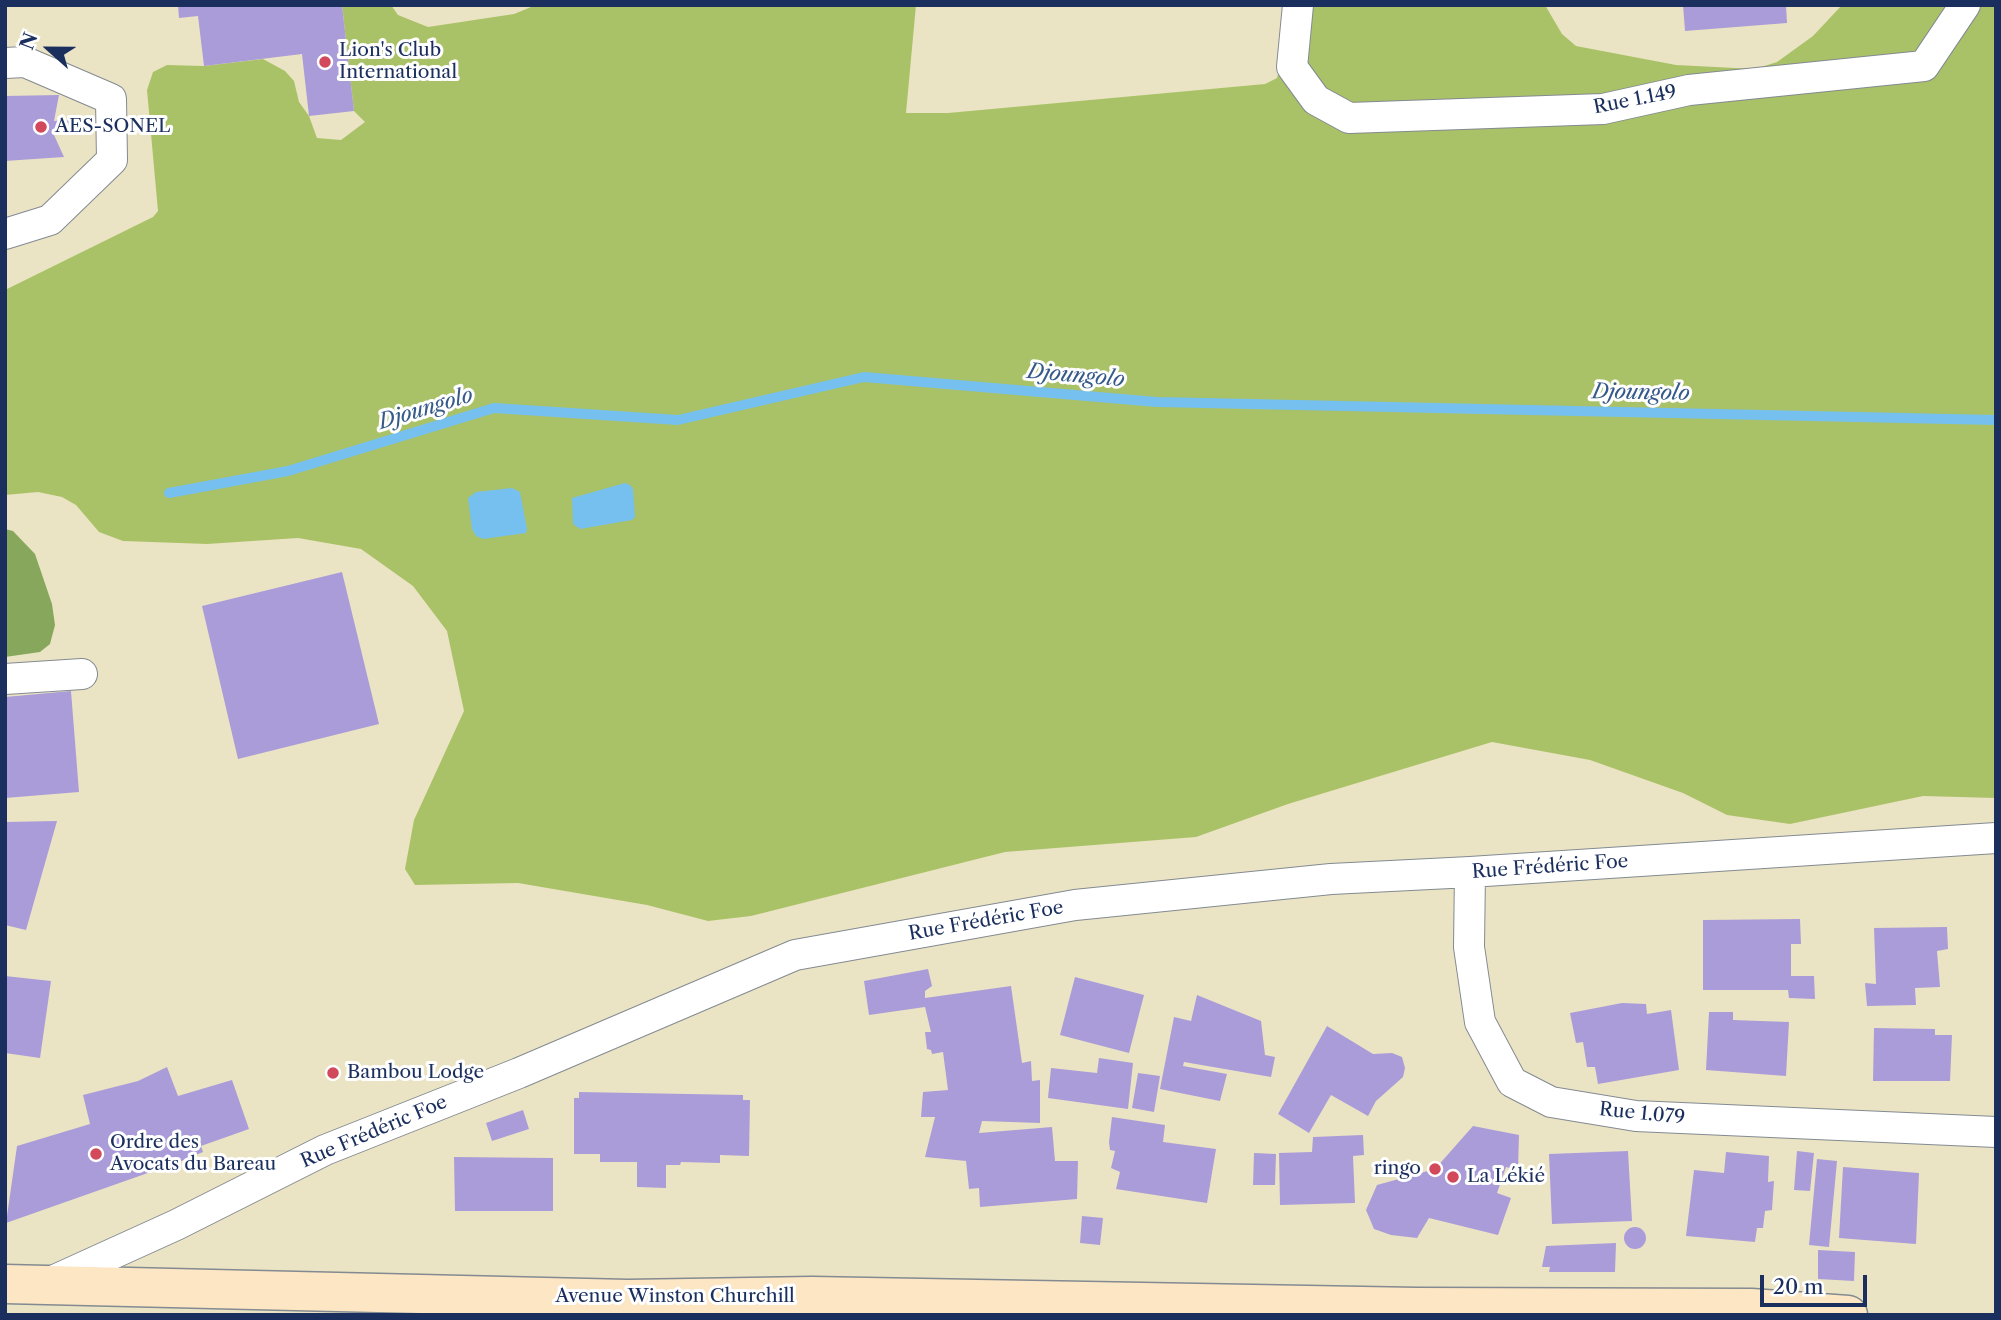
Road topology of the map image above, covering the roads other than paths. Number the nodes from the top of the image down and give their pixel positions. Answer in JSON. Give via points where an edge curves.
{"nodes":[{"id":1,"x":1298,"y":5,"type":"edge"},
{"id":2,"x":1965,"y":5,"type":"edge"},
{"id":3,"x":5,"y":63,"type":"edge"},
{"id":4,"x":5,"y":234,"type":"edge"},
{"id":5,"x":82,"y":674,"type":"dead end"},
{"id":6,"x":5,"y":679,"type":"edge"},
{"id":7,"x":1996,"y":838,"type":"edge"},
{"id":8,"x":1470,"y":872,"type":"junction"},
{"id":9,"x":1996,"y":1132,"type":"edge"},
{"id":10,"x":5,"y":1284,"type":"edge"},
{"id":11,"x":44,"y":1284,"type":"junction"},
{"id":12,"x":719,"y":1306,"type":"edge"},
{"id":13,"x":1417,"y":1311,"type":"edge"},
{"id":14,"x":1848,"y":1315,"type":"edge"}],
"edges":[{"from":1,"to":2,"type":"street","name":"Rue 1.149","via":[[1292,68],[1315,100],[1349,118],[1603,109],[1689,90],[1924,66]]},
{"from":3,"to":4,"type":"street","via":[[25,62],[111,99],[112,160],[50,219]]},
{"from":5,"to":6,"type":"street"},
{"from":7,"to":8,"type":"street","name":"Rue Frédéric Foe"},
{"from":8,"to":9,"type":"street","name":"Rue 1.079","via":[[1469,947],[1480,1022],[1512,1082],[1550,1102],[1636,1116]]},
{"from":8,"to":11,"type":"street","name":"Rue Frédéric Foe","via":[[1331,878],[1074,905],[795,955],[325,1150],[176,1225]]},
{"from":10,"to":11,"type":"street","name":"Avenue Winston Churchill"},
{"from":11,"to":12,"type":"street","name":"Avenue Winston Churchill","via":[[628,1299]]},
{"from":12,"to":13,"type":"street","name":"Avenue Winston Churchill","via":[[825,1296]]},
{"from":13,"to":14,"type":"street","name":"Avenue Winston Churchill","via":[[1751,1308]]}]}
